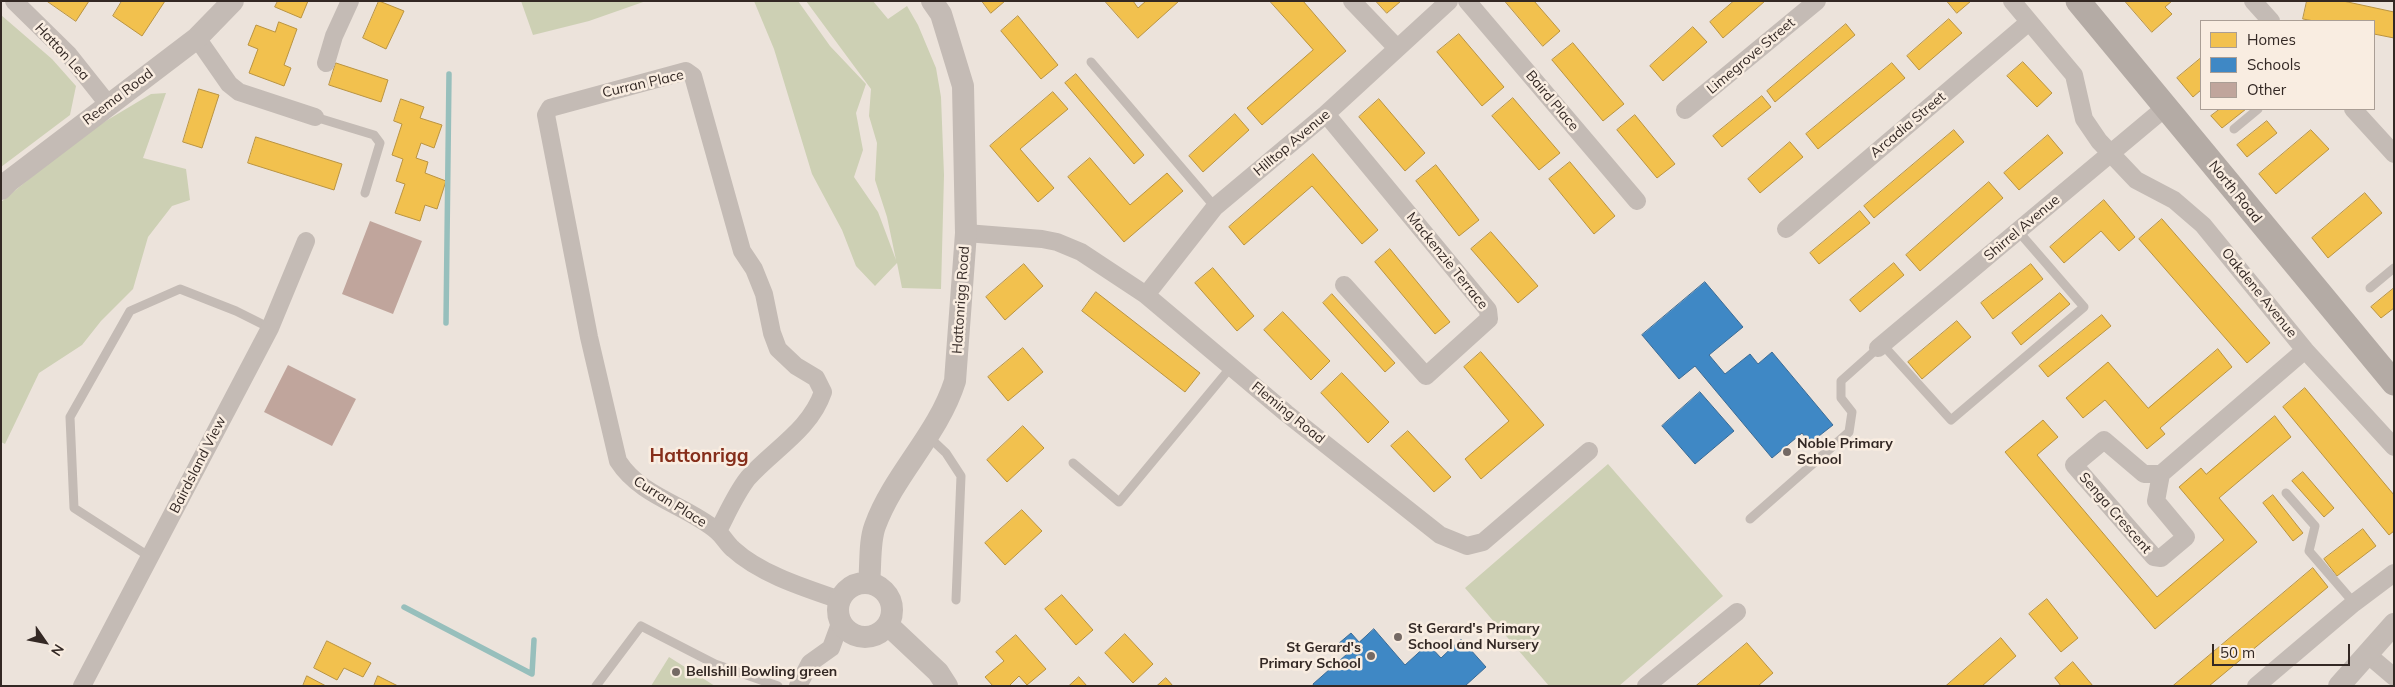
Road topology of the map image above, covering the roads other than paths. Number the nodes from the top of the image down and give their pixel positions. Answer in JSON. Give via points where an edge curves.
{"nodes":[{"id":1,"x":14,"y":1,"type":"edge"},
{"id":2,"x":233,"y":1,"type":"edge"},
{"id":3,"x":350,"y":1,"type":"edge"},
{"id":4,"x":932,"y":1,"type":"edge"},
{"id":5,"x":1352,"y":1,"type":"edge"},
{"id":6,"x":1449,"y":1,"type":"edge"},
{"id":7,"x":1467,"y":1,"type":"edge"},
{"id":8,"x":1817,"y":1,"type":"edge"},
{"id":9,"x":2012,"y":1,"type":"edge"},
{"id":10,"x":2078,"y":1,"type":"edge"},
{"id":11,"x":2253,"y":1,"type":"edge"},
{"id":12,"x":2270,"y":20,"type":"edge"},
{"id":13,"x":2029,"y":22,"type":"junction"},
{"id":14,"x":196,"y":38,"type":"junction"},
{"id":15,"x":1396,"y":48,"type":"junction"},
{"id":16,"x":1091,"y":62,"type":"dead end"},
{"id":17,"x":326,"y":63,"type":"dead end"},
{"id":18,"x":108,"y":104,"type":"junction"},
{"id":19,"x":2166,"y":107,"type":"junction"},
{"id":20,"x":1685,"y":110,"type":"dead end"},
{"id":21,"x":2257,"y":110,"type":"edge"},
{"id":22,"x":2354,"y":110,"type":"edge"},
{"id":23,"x":1326,"y":114,"type":"junction"},
{"id":24,"x":315,"y":117,"type":"joint"},
{"id":25,"x":2234,"y":129,"type":"dead end"},
{"id":26,"x":2112,"y":154,"type":"junction"},
{"id":27,"x":2394,"y":154,"type":"edge"},
{"id":28,"x":1,"y":189,"type":"edge"},
{"id":29,"x":365,"y":193,"type":"dead end"},
{"id":30,"x":1637,"y":201,"type":"dead end"},
{"id":31,"x":1215,"y":207,"type":"junction"},
{"id":32,"x":1786,"y":229,"type":"dead end"},
{"id":33,"x":2018,"y":232,"type":"junction"},
{"id":34,"x":966,"y":233,"type":"junction"},
{"id":35,"x":306,"y":241,"type":"dead end"},
{"id":36,"x":2394,"y":268,"type":"edge"},
{"id":37,"x":1344,"y":284,"type":"dead end"},
{"id":38,"x":2370,"y":288,"type":"dead end"},
{"id":39,"x":1146,"y":295,"type":"junction"},
{"id":40,"x":270,"y":328,"type":"junction"},
{"id":41,"x":1880,"y":346,"type":"junction"},
{"id":42,"x":2305,"y":350,"type":"junction"},
{"id":43,"x":1231,"y":367,"type":"junction"},
{"id":44,"x":2394,"y":383,"type":"edge"},
{"id":45,"x":929,"y":438,"type":"junction"},
{"id":46,"x":2394,"y":447,"type":"edge"},
{"id":47,"x":1589,"y":451,"type":"dead end"},
{"id":48,"x":1072,"y":463,"type":"dead end"},
{"id":49,"x":2161,"y":474,"type":"junction"},
{"id":50,"x":2286,"y":493,"type":"dead end"},
{"id":51,"x":1750,"y":519,"type":"dead end"},
{"id":52,"x":718,"y":532,"type":"junction"},
{"id":53,"x":150,"y":557,"type":"junction"},
{"id":54,"x":2394,"y":573,"type":"edge"},
{"id":55,"x":869,"y":583,"type":"junction"},
{"id":56,"x":956,"y":600,"type":"dead end"},
{"id":57,"x":2354,"y":603,"type":"junction"},
{"id":58,"x":840,"y":611,"type":"junction"},
{"id":59,"x":1737,"y":612,"type":"dead end"},
{"id":60,"x":2394,"y":624,"type":"edge"},
{"id":61,"x":888,"y":625,"type":"junction"},
{"id":62,"x":2367,"y":654,"type":"junction"},
{"id":63,"x":2394,"y":677,"type":"edge"},
{"id":64,"x":82,"y":686,"type":"edge"},
{"id":65,"x":596,"y":686,"type":"edge"},
{"id":66,"x":778,"y":686,"type":"edge"},
{"id":67,"x":798,"y":686,"type":"edge"},
{"id":68,"x":947,"y":686,"type":"edge"},
{"id":69,"x":1646,"y":686,"type":"edge"},
{"id":70,"x":2256,"y":686,"type":"edge"},
{"id":71,"x":2339,"y":686,"type":"edge"}],
"edges":[{"from":1,"to":18,"type":"street","name":"Hatton Lea","via":[[69,55]]},
{"from":2,"to":14,"type":"street","name":"Reema Road"},
{"from":3,"to":17,"type":"street"},
{"from":4,"to":34,"type":"street","name":"Hattonrigg Road","via":[[940,14],[963,86]]},
{"from":5,"to":15,"type":"street"},
{"from":6,"to":15,"type":"street","name":"Hilltop Avenue"},
{"from":7,"to":30,"type":"street","name":"Baird Place"},
{"from":8,"to":20,"type":"street","name":"Limegrove Street"},
{"from":9,"to":13,"type":"street","name":"Oakdene Avenue"},
{"from":10,"to":19,"type":"main road","name":"North Road"},
{"from":11,"to":12,"type":"street"},
{"from":13,"to":26,"type":"street","name":"Oakdene Avenue","via":[[2074,75],[2084,119]]},
{"from":13,"to":32,"type":"street","name":"Arcadia Street"},
{"from":14,"to":18,"type":"street","name":"Reema Road"},
{"from":14,"to":24,"type":"street","via":[[229,84],[239,92]]},
{"from":15,"to":23,"type":"street","name":"Hilltop Avenue"},
{"from":16,"to":31,"type":"lane"},
{"from":18,"to":28,"type":"street","name":"Reema Road"},
{"from":19,"to":26,"type":"street","name":"Shirrel Avenue"},
{"from":19,"to":44,"type":"main road","name":"North Road"},
{"from":21,"to":25,"type":"lane"},
{"from":22,"to":27,"type":"street"},
{"from":23,"to":31,"type":"street","name":"Hilltop Avenue"},
{"from":23,"to":37,"type":"street","name":"Mackenzie Terrace","via":[[1488,310],[1489,319],[1426,376]]},
{"from":24,"to":29,"type":"lane","via":[[374,134],[380,143]]},
{"from":26,"to":33,"type":"street","name":"Shirrel Avenue"},
{"from":26,"to":42,"type":"street","name":"Oakdene Avenue","via":[[2136,180],[2174,200],[2203,225]]},
{"from":31,"to":39,"type":"street","name":"Hilltop Avenue"},
{"from":33,"to":41,"type":"street","name":"Shirrel Avenue"},
{"from":33,"to":41,"type":"lane","via":[[2084,307],[1951,420]]},
{"from":34,"to":39,"type":"street","name":"Fleming Road","via":[[1057,242],[1081,252]]},
{"from":34,"to":45,"type":"street","name":"Hattonrigg Road","via":[[956,381],[949,402]]},
{"from":35,"to":40,"type":"street","name":"Bairdsland View"},
{"from":36,"to":38,"type":"lane"},
{"from":39,"to":43,"type":"street","name":"Fleming Road"},
{"from":40,"to":53,"type":"street","name":"Bairdsland View"},
{"from":40,"to":53,"type":"lane","via":[[180,289],[130,311],[70,417],[74,508]]},
{"from":41,"to":51,"type":"lane","via":[[1840,381],[1842,398],[1852,412],[1849,432]]},
{"from":42,"to":46,"type":"street","name":"Oakdene Avenue"},
{"from":42,"to":49,"type":"street"},
{"from":43,"to":47,"type":"street","name":"Fleming Road","via":[[1440,535],[1467,546],[1483,542]]},
{"from":43,"to":48,"type":"lane","via":[[1119,502]]},
{"from":45,"to":55,"type":"street","name":"Hattonrigg Road","via":[[885,504],[875,528]]},
{"from":45,"to":56,"type":"lane","via":[[946,453],[961,476]]},
{"from":49,"to":49,"type":"street","name":"Senga Crescent","via":[[2156,500],[2186,537],[2161,558],[2154,557],[2074,465],[2104,440],[2144,474]]},
{"from":50,"to":57,"type":"lane","via":[[2315,526],[2309,551]]},
{"from":52,"to":52,"type":"street","name":"Curran Place","via":[[642,486],[627,474],[618,461],[589,337],[546,115],[550,108],[686,71],[693,76],[742,251],[764,294],[778,349],[796,366],[816,378],[823,392],[818,406],[795,435],[747,480]]},
{"from":52,"to":58,"type":"street","name":"Curran Place","via":[[746,559]]},
{"from":53,"to":64,"type":"street","name":"Bairdsland View"},
{"from":54,"to":57,"type":"street"},
{"from":55,"to":58,"type":"street","via":[[848,588]]},
{"from":55,"to":61,"type":"street","via":[[878,586],[889,597],[892,607]]},
{"from":57,"to":70,"type":"street"},
{"from":58,"to":61,"type":"street","via":[[848,630],[857,636],[876,634]]},
{"from":58,"to":67,"type":"street","via":[[830,648],[810,663]]},
{"from":59,"to":69,"type":"street"},
{"from":60,"to":62,"type":"street"},
{"from":61,"to":68,"type":"street","via":[[938,672]]},
{"from":62,"to":63,"type":"street"},
{"from":62,"to":71,"type":"street"},
{"from":65,"to":66,"type":"lane","via":[[641,626],[714,664]]}]}
